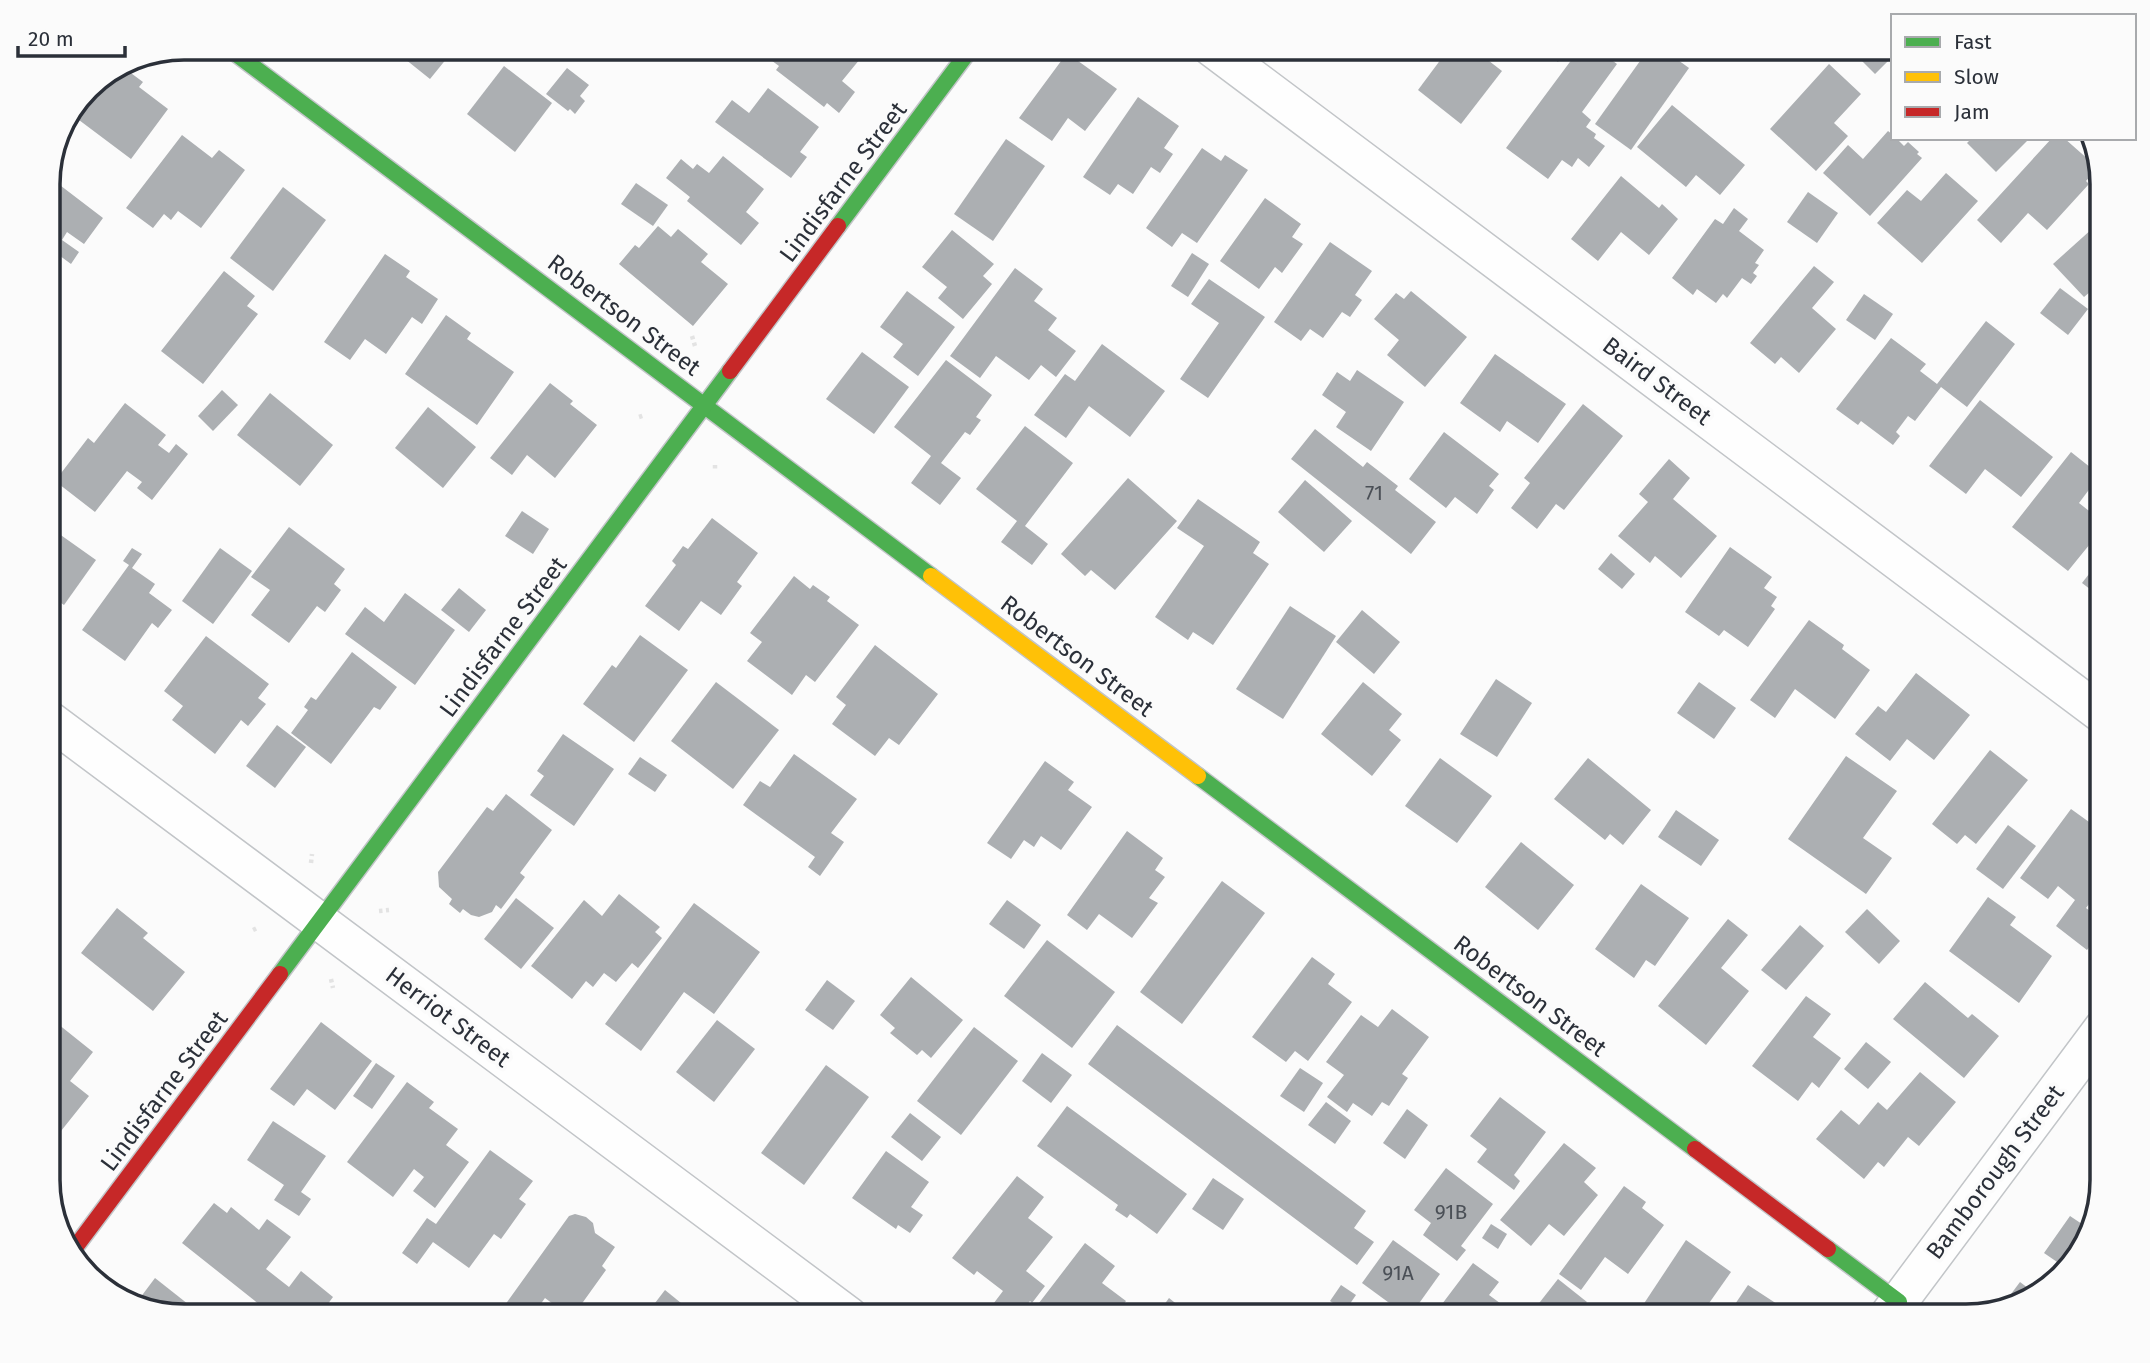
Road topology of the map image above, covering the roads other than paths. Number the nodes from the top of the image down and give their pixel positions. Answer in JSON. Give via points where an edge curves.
{"nodes":[{"id":1,"x":244,"y":60,"type":"edge"},
{"id":2,"x":962,"y":60,"type":"edge"},
{"id":3,"x":1228,"y":60,"type":"edge"},
{"id":4,"x":705,"y":404,"type":"junction"},
{"id":5,"x":2091,"y":706,"type":"edge"},
{"id":6,"x":60,"y":728,"type":"edge"},
{"id":7,"x":320,"y":921,"type":"junction"},
{"id":8,"x":2091,"y":1044,"type":"edge"},
{"id":9,"x":78,"y":1244,"type":"edge"},
{"id":10,"x":833,"y":1304,"type":"edge"},
{"id":11,"x":1886,"y":1304,"type":"edge"},
{"id":12,"x":1897,"y":1304,"type":"edge"}],
"edges":[{"from":1,"to":4,"type":"street","name":"Robertson Street"},
{"from":2,"to":4,"type":"street","name":"Lindisfarne Street"},
{"from":3,"to":5,"type":"street","name":"Baird Street"},
{"from":4,"to":7,"type":"street","name":"Lindisfarne Street"},
{"from":4,"to":11,"type":"street","name":"Robertson Street"},
{"from":6,"to":7,"type":"street","name":"Herriot Street"},
{"from":7,"to":9,"type":"street","name":"Lindisfarne Street"},
{"from":7,"to":10,"type":"street","name":"Herriot Street"},
{"from":8,"to":12,"type":"street","name":"Bamborough Street"}]}
